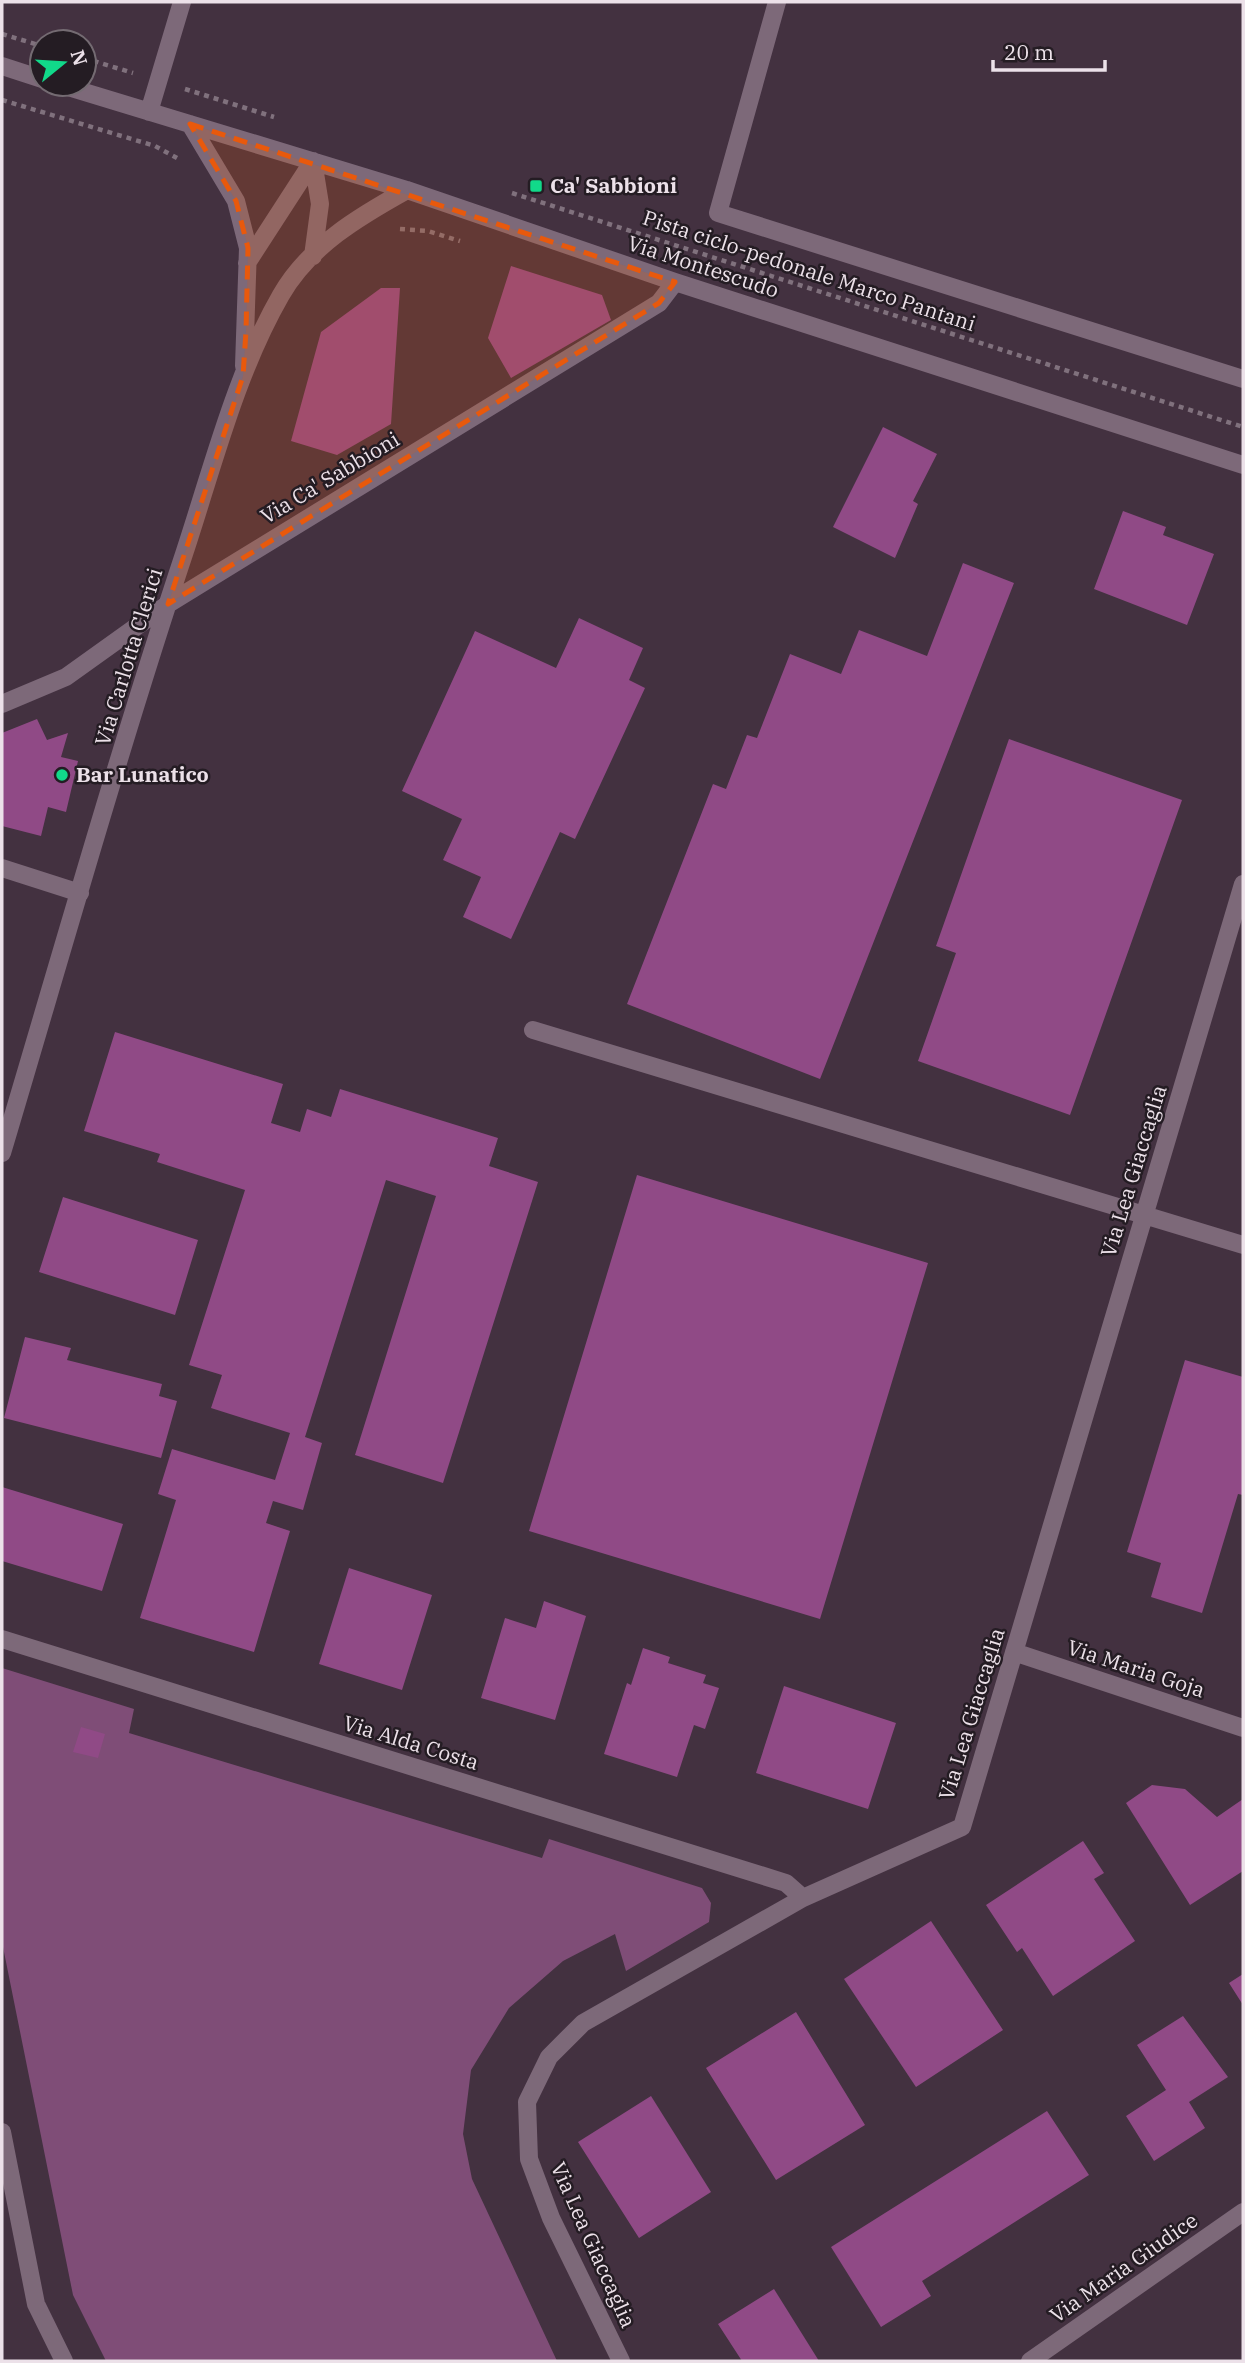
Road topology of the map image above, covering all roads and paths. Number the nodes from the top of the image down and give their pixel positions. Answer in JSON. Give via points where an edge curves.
{"nodes":[{"id":1,"x":182,"y":2,"type":"edge"},
{"id":2,"x":778,"y":2,"type":"edge"},
{"id":3,"x":98,"y":62,"type":"edge"},
{"id":4,"x":2,"y":66,"type":"edge"},
{"id":5,"x":28,"y":74,"type":"edge"},
{"id":6,"x":159,"y":80,"type":"junction"},
{"id":7,"x":98,"y":96,"type":"edge"},
{"id":8,"x":2,"y":100,"type":"edge"},
{"id":9,"x":149,"y":112,"type":"junction"},
{"id":10,"x":278,"y":118,"type":"dead end"},
{"id":11,"x":190,"y":124,"type":"junction"},
{"id":12,"x":313,"y":161,"type":"junction"},
{"id":13,"x":187,"y":164,"type":"dead end"},
{"id":14,"x":407,"y":190,"type":"junction"},
{"id":15,"x":503,"y":190,"type":"dead end"},
{"id":16,"x":392,"y":230,"type":"dead end"},
{"id":17,"x":468,"y":243,"type":"dead end"},
{"id":18,"x":313,"y":256,"type":"junction"},
{"id":19,"x":247,"y":263,"type":"junction"},
{"id":20,"x":674,"y":282,"type":"junction"},
{"id":21,"x":243,"y":376,"type":"junction"},
{"id":22,"x":1243,"y":379,"type":"edge"},
{"id":23,"x":1243,"y":427,"type":"edge"},
{"id":24,"x":1243,"y":465,"type":"edge"},
{"id":25,"x":168,"y":604,"type":"junction"},
{"id":26,"x":2,"y":704,"type":"edge"},
{"id":27,"x":2,"y":868,"type":"edge"},
{"id":28,"x":1243,"y":884,"type":"edge"},
{"id":29,"x":80,"y":893,"type":"junction"},
{"id":30,"x":533,"y":1030,"type":"dead end"},
{"id":31,"x":2,"y":1153,"type":"edge"},
{"id":32,"x":1144,"y":1215,"type":"junction"},
{"id":33,"x":1243,"y":1245,"type":"edge"},
{"id":34,"x":2,"y":1639,"type":"edge"},
{"id":35,"x":1014,"y":1652,"type":"junction"},
{"id":36,"x":1243,"y":1727,"type":"edge"},
{"id":37,"x":803,"y":1898,"type":"junction"},
{"id":38,"x":2,"y":2132,"type":"edge"},
{"id":39,"x":1243,"y":2212,"type":"edge"},
{"id":40,"x":64,"y":2361,"type":"edge"},
{"id":41,"x":621,"y":2361,"type":"edge"},
{"id":42,"x":1030,"y":2361,"type":"edge"}],
"edges":[{"from":1,"to":6,"type":"street"},
{"from":2,"to":22,"type":"street","via":[[718,213]]},
{"from":3,"to":6,"type":"path"},
{"from":4,"to":5,"type":"street"},
{"from":6,"to":9,"type":"street"},
{"from":6,"to":10,"type":"path"},
{"from":7,"to":9,"type":"street","name":"Via Montescudo"},
{"from":8,"to":13,"type":"path","via":[[155,146]]},
{"from":9,"to":11,"type":"street","name":"Via Montescudo"},
{"from":11,"to":12,"type":"street","name":"Via Montescudo"},
{"from":11,"to":19,"type":"street","name":"Via Carlotta Clerici","via":[[236,201],[248,248]]},
{"from":12,"to":14,"type":"street","name":"Via Montescudo"},
{"from":12,"to":18,"type":"street","via":[[320,204]]},
{"from":12,"to":19,"type":"street"},
{"from":14,"to":18,"type":"street","name":"Via Carlotta Clerici","via":[[363,215]]},
{"from":14,"to":20,"type":"street","name":"Via Montescudo"},
{"from":15,"to":23,"type":"path","name":"Pista ciclo-pedonale Marco Pantani"},
{"from":16,"to":17,"type":"path","via":[[428,231]]},
{"from":18,"to":21,"type":"street","name":"Via Carlotta Clerici","via":[[281,293]]},
{"from":19,"to":21,"type":"street","name":"Via Carlotta Clerici"},
{"from":20,"to":24,"type":"street","name":"Via Montescudo"},
{"from":20,"to":25,"type":"street","name":"Via Ca' Sabbioni","via":[[659,303]]},
{"from":21,"to":25,"type":"street","name":"Via Carlotta Clerici"},
{"from":25,"to":26,"type":"street","name":"Via Ca' Sabbioni","via":[[65,677]]},
{"from":25,"to":29,"type":"street","name":"Via Carlotta Clerici"},
{"from":27,"to":29,"type":"street"},
{"from":28,"to":32,"type":"street","name":"Via Lea Giaccaglia"},
{"from":29,"to":31,"type":"street","name":"Via Carlotta Clerici"},
{"from":30,"to":32,"type":"street"},
{"from":32,"to":33,"type":"street"},
{"from":32,"to":35,"type":"street","name":"Via Lea Giaccaglia"},
{"from":34,"to":37,"type":"street","name":"Via Alda Costa","via":[[786,1883]]},
{"from":35,"to":36,"type":"street","name":"Via Maria Goja"},
{"from":35,"to":37,"type":"street","name":"Via Lea Giaccaglia","via":[[962,1826]]},
{"from":37,"to":41,"type":"street","name":"Via Lea Giaccaglia","via":[[583,2023],[549,2057],[527,2102],[529,2159],[551,2218]]},
{"from":38,"to":40,"type":"street","via":[[36,2304]]},
{"from":39,"to":42,"type":"street","name":"Via Maria Giudice"}]}
